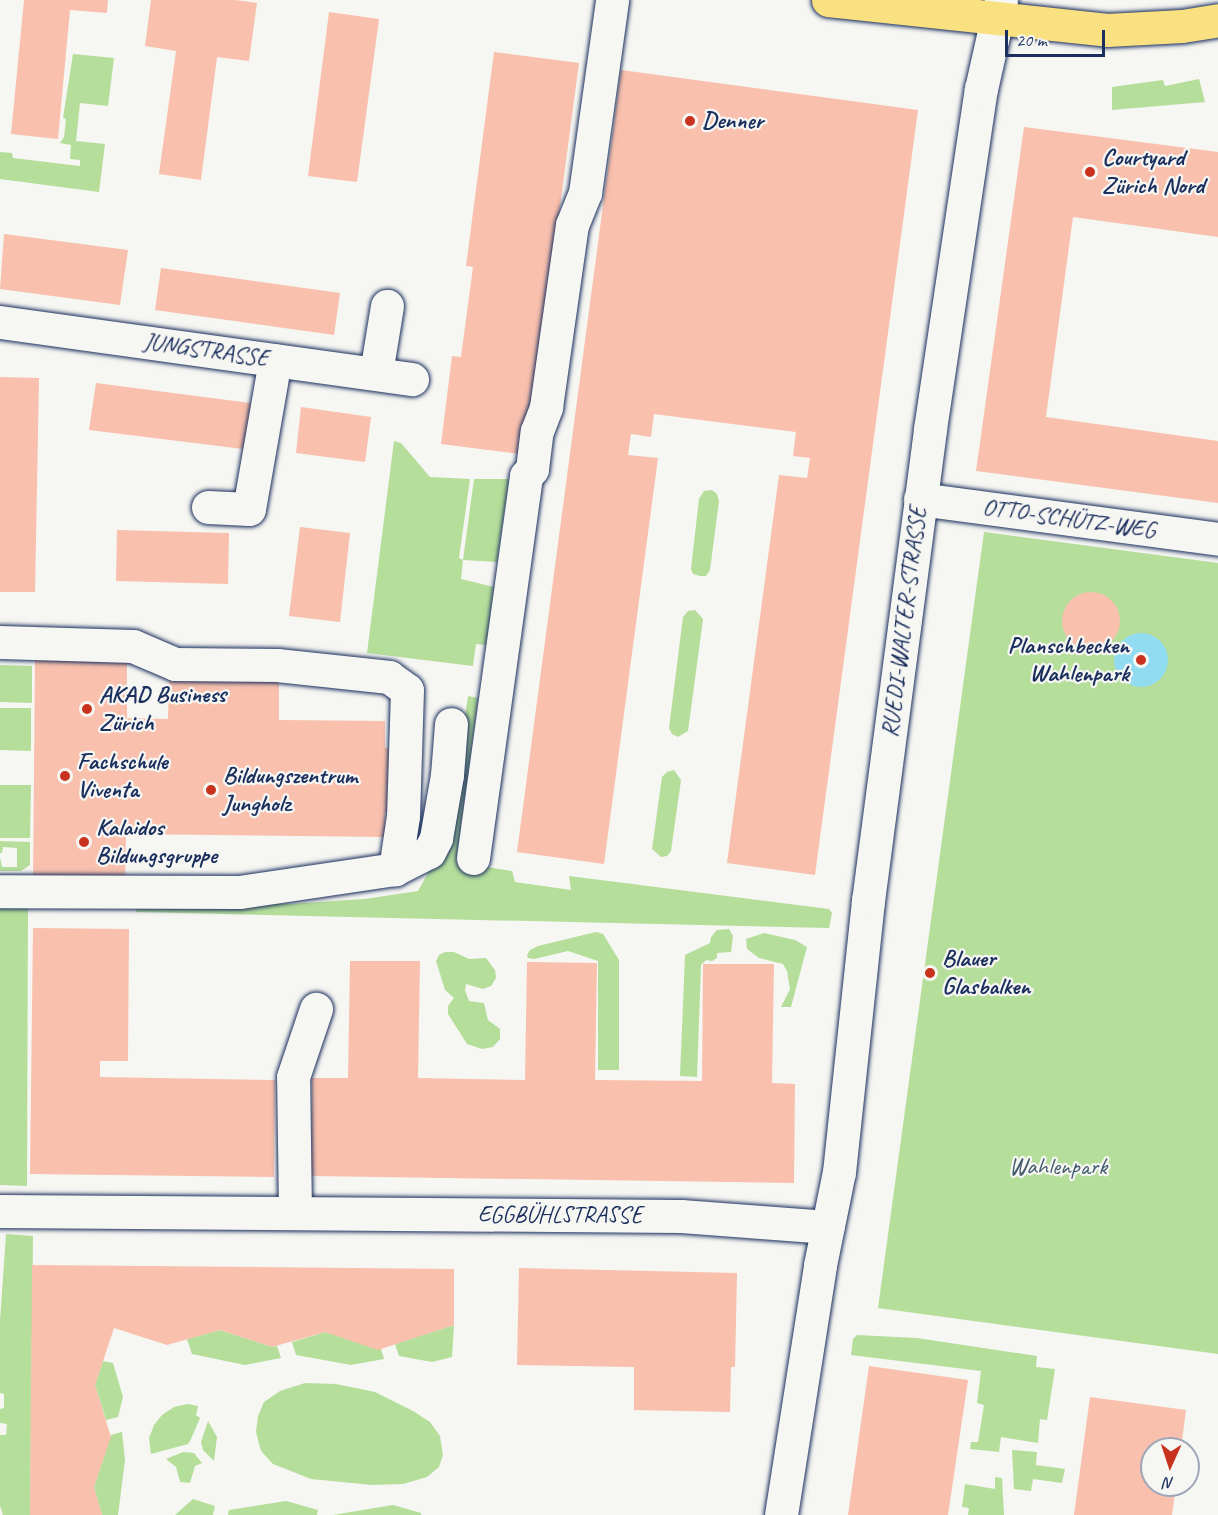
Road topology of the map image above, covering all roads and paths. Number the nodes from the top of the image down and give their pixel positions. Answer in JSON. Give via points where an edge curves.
{"nodes":[{"id":1,"x":612,"y":0,"type":"edge"},
{"id":2,"x":828,"y":0,"type":"edge"},
{"id":3,"x":999,"y":9,"type":"edge"},
{"id":4,"x":1218,"y":20,"type":"edge"},
{"id":5,"x":387,"y":306,"type":"dead end"},
{"id":6,"x":0,"y":322,"type":"edge"},
{"id":7,"x":275,"y":360,"type":"junction"},
{"id":8,"x":376,"y":374,"type":"junction"},
{"id":9,"x":412,"y":379,"type":"dead end"},
{"id":10,"x":920,"y":499,"type":"junction"},
{"id":11,"x":208,"y":507,"type":"dead end"},
{"id":12,"x":1218,"y":539,"type":"edge"},
{"id":13,"x":0,"y":642,"type":"edge"},
{"id":14,"x":407,"y":690,"type":"junction"},
{"id":15,"x":451,"y":724,"type":"dead end"},
{"id":16,"x":425,"y":803,"type":"dead end"},
{"id":17,"x":473,"y":858,"type":"dead end"},
{"id":18,"x":395,"y":869,"type":"junction"},
{"id":19,"x":0,"y":891,"type":"edge"},
{"id":20,"x":316,"y":1010,"type":"dead end"},
{"id":21,"x":0,"y":1211,"type":"edge"},
{"id":22,"x":295,"y":1213,"type":"junction"},
{"id":23,"x":828,"y":1227,"type":"junction"},
{"id":24,"x":781,"y":1515,"type":"edge"}],
"edges":[{"from":1,"to":17,"type":"street","via":[[585,193],[572,225],[546,407],[537,431],[532,469],[526,477]]},
{"from":2,"to":3,"type":"main road"},
{"from":3,"to":4,"type":"main road","via":[[1107,30]]},
{"from":3,"to":10,"type":"street","name":"RUEDI-WALTER-STRASSE","via":[[981,89]]},
{"from":5,"to":8,"type":"street"},
{"from":6,"to":7,"type":"street","name":"JUNGSTRASSE"},
{"from":7,"to":8,"type":"street","name":"JUNGSTRASSE"},
{"from":7,"to":11,"type":"street","via":[[249,509]]},
{"from":8,"to":9,"type":"street","name":"JUNGSTRASSE"},
{"from":10,"to":12,"type":"street","name":"OTTO-SCHÜTZ-WEG"},
{"from":10,"to":23,"type":"street","name":"RUEDI-WALTER-STRASSE","via":[[868,901],[839,1172]]},
{"from":13,"to":14,"type":"street","via":[[133,646],[175,664],[277,665],[389,677]]},
{"from":14,"to":16,"type":"street","via":[[425,714],[431,730],[433,753]]},
{"from":14,"to":18,"type":"street","via":[[403,816]]},
{"from":15,"to":18,"type":"street","via":[[436,838],[429,852]]},
{"from":18,"to":19,"type":"street","via":[[238,892]]},
{"from":20,"to":22,"type":"street","via":[[293,1077]]},
{"from":21,"to":22,"type":"street","name":"EGGBÜHLSTRASSE"},
{"from":22,"to":23,"type":"street","name":"EGGBÜHLSTRASSE","via":[[681,1216]]},
{"from":23,"to":24,"type":"street"}]}
